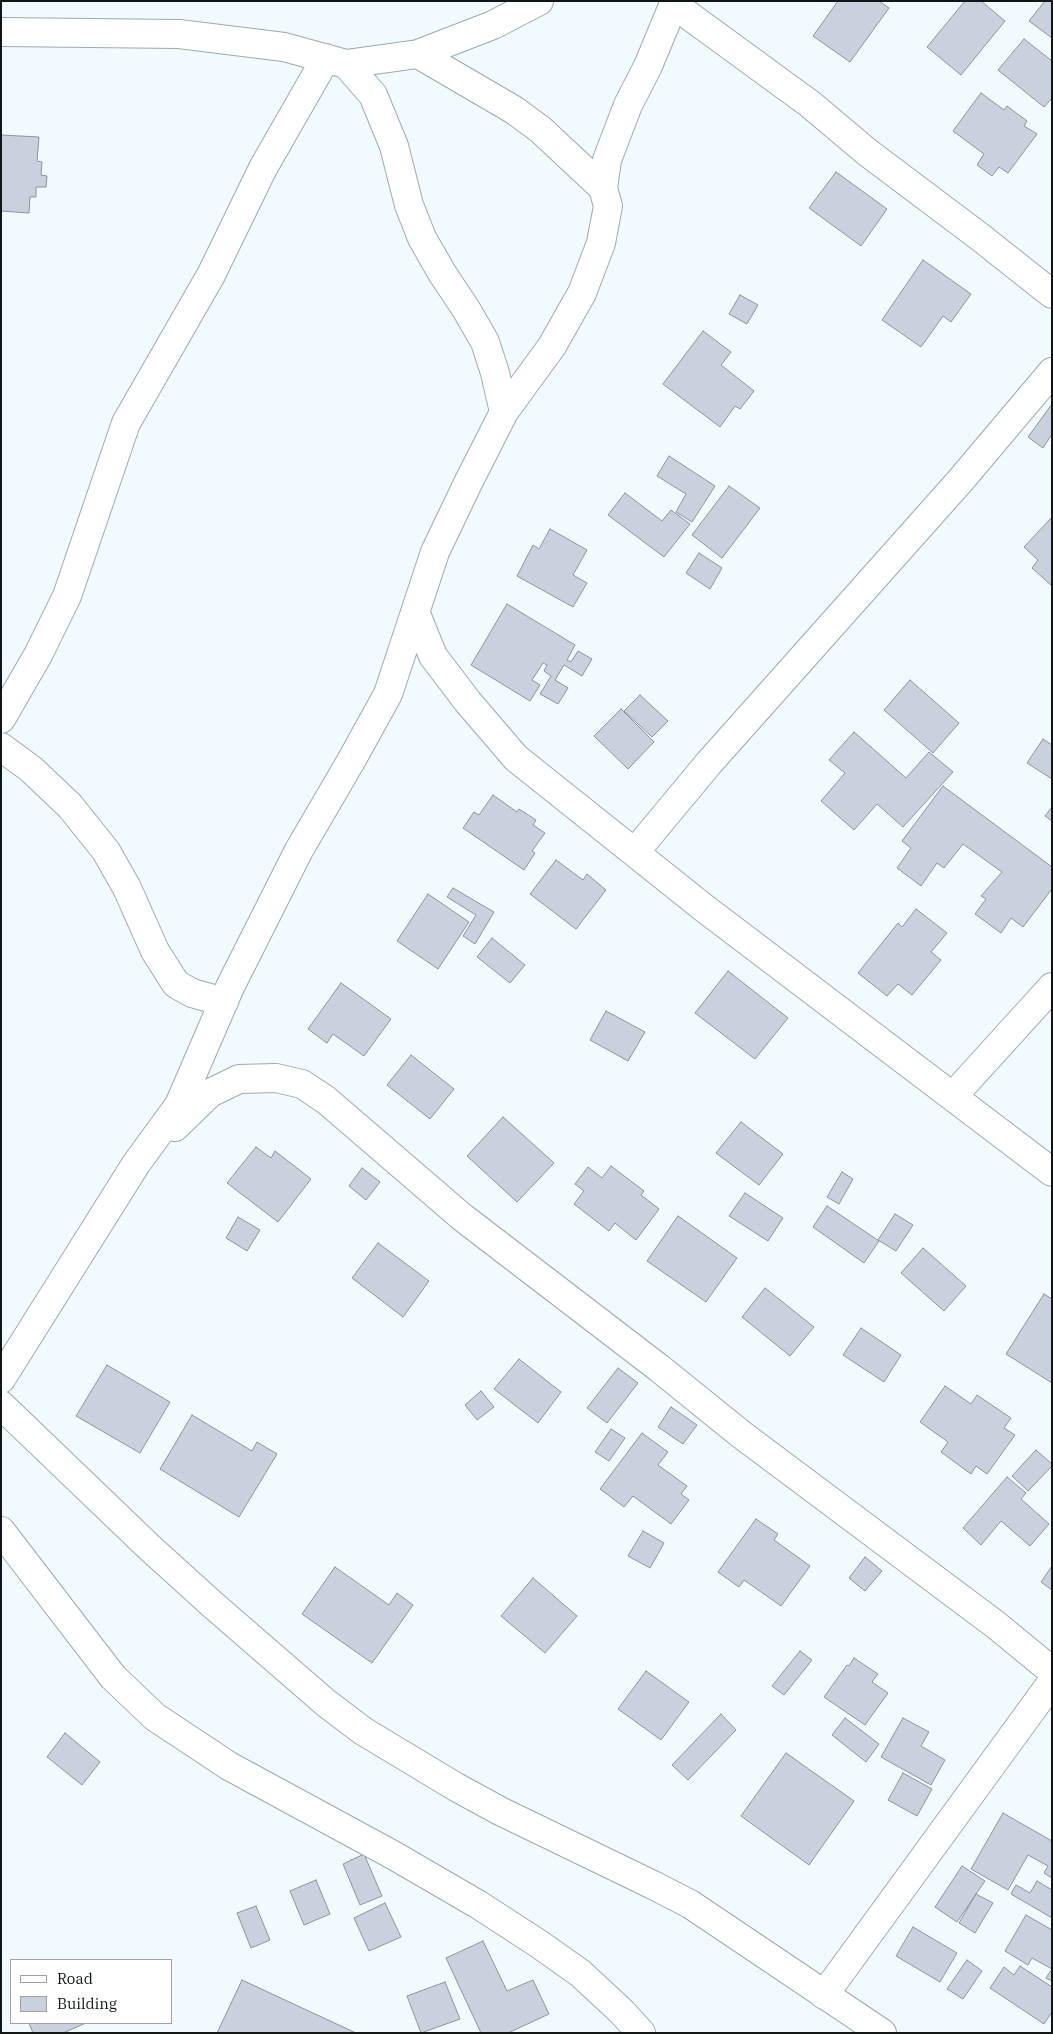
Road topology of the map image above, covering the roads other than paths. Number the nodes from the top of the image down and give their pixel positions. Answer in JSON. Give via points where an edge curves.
{"nodes":[{"id":1,"x":539,"y":1,"type":"edge"},
{"id":2,"x":674,"y":3,"type":"edge"},
{"id":3,"x":1,"y":32,"type":"edge"},
{"id":4,"x":418,"y":54,"type":"junction"},
{"id":5,"x":336,"y":61,"type":"junction"},
{"id":6,"x":603,"y":188,"type":"junction"},
{"id":7,"x":1052,"y":294,"type":"edge"},
{"id":8,"x":1052,"y":372,"type":"edge"},
{"id":9,"x":504,"y":412,"type":"junction"},
{"id":10,"x":416,"y":614,"type":"junction"},
{"id":11,"x":1,"y":719,"type":"edge"},
{"id":12,"x":1,"y":747,"type":"edge"},
{"id":13,"x":635,"y":852,"type":"junction"},
{"id":14,"x":1052,"y":987,"type":"edge"},
{"id":15,"x":224,"y":1002,"type":"junction"},
{"id":16,"x":953,"y":1096,"type":"junction"},
{"id":17,"x":136,"y":1164,"type":"junction"},
{"id":18,"x":1052,"y":1172,"type":"edge"},
{"id":19,"x":1,"y":1379,"type":"edge"},
{"id":20,"x":1,"y":1405,"type":"edge"},
{"id":21,"x":1,"y":1531,"type":"edge"},
{"id":22,"x":1052,"y":1671,"type":"edge"},
{"id":23,"x":1052,"y":1682,"type":"edge"},
{"id":24,"x":824,"y":1995,"type":"junction"},
{"id":25,"x":642,"y":2033,"type":"edge"},
{"id":26,"x":882,"y":2033,"type":"edge"}],
"edges":[{"from":1,"to":4,"type":"street","via":[[493,25]]},
{"from":2,"to":6,"type":"street","via":[[615,138]]},
{"from":2,"to":7,"type":"street","via":[[810,104]]},
{"from":3,"to":5,"type":"street","via":[[179,34],[284,47]]},
{"from":4,"to":5,"type":"street"},
{"from":4,"to":6,"type":"street","via":[[514,110],[541,130]]},
{"from":5,"to":9,"type":"street","via":[[373,95],[394,146],[409,205],[422,238],[485,342]]},
{"from":5,"to":11,"type":"street","via":[[263,168],[211,275],[126,423],[67,596]]},
{"from":6,"to":9,"type":"street","via":[[608,206],[601,243],[582,293],[552,346]]},
{"from":8,"to":13,"type":"street","via":[[960,481],[708,764]]},
{"from":9,"to":10,"type":"street","via":[[436,552]]},
{"from":10,"to":13,"type":"street","via":[[433,656],[516,758]]},
{"from":10,"to":15,"type":"street","via":[[388,694],[299,850]]},
{"from":12,"to":15,"type":"street","via":[[31,769],[70,806],[106,851],[127,888],[155,951],[176,984],[192,993]]},
{"from":13,"to":16,"type":"street"},
{"from":14,"to":16,"type":"street"},
{"from":15,"to":17,"type":"street","via":[[179,1105]]},
{"from":16,"to":18,"type":"street"},
{"from":17,"to":19,"type":"street"},
{"from":17,"to":22,"type":"street","via":[[210,1093],[239,1079],[276,1078],[302,1084],[326,1100],[462,1216]]},
{"from":20,"to":24,"type":"street","via":[[213,1605],[363,1730],[500,1811],[690,1904]]},
{"from":21,"to":25,"type":"street","via":[[113,1677],[155,1717],[228,1766],[479,1905],[580,1973]]},
{"from":23,"to":24,"type":"street"},
{"from":24,"to":26,"type":"street"}]}
